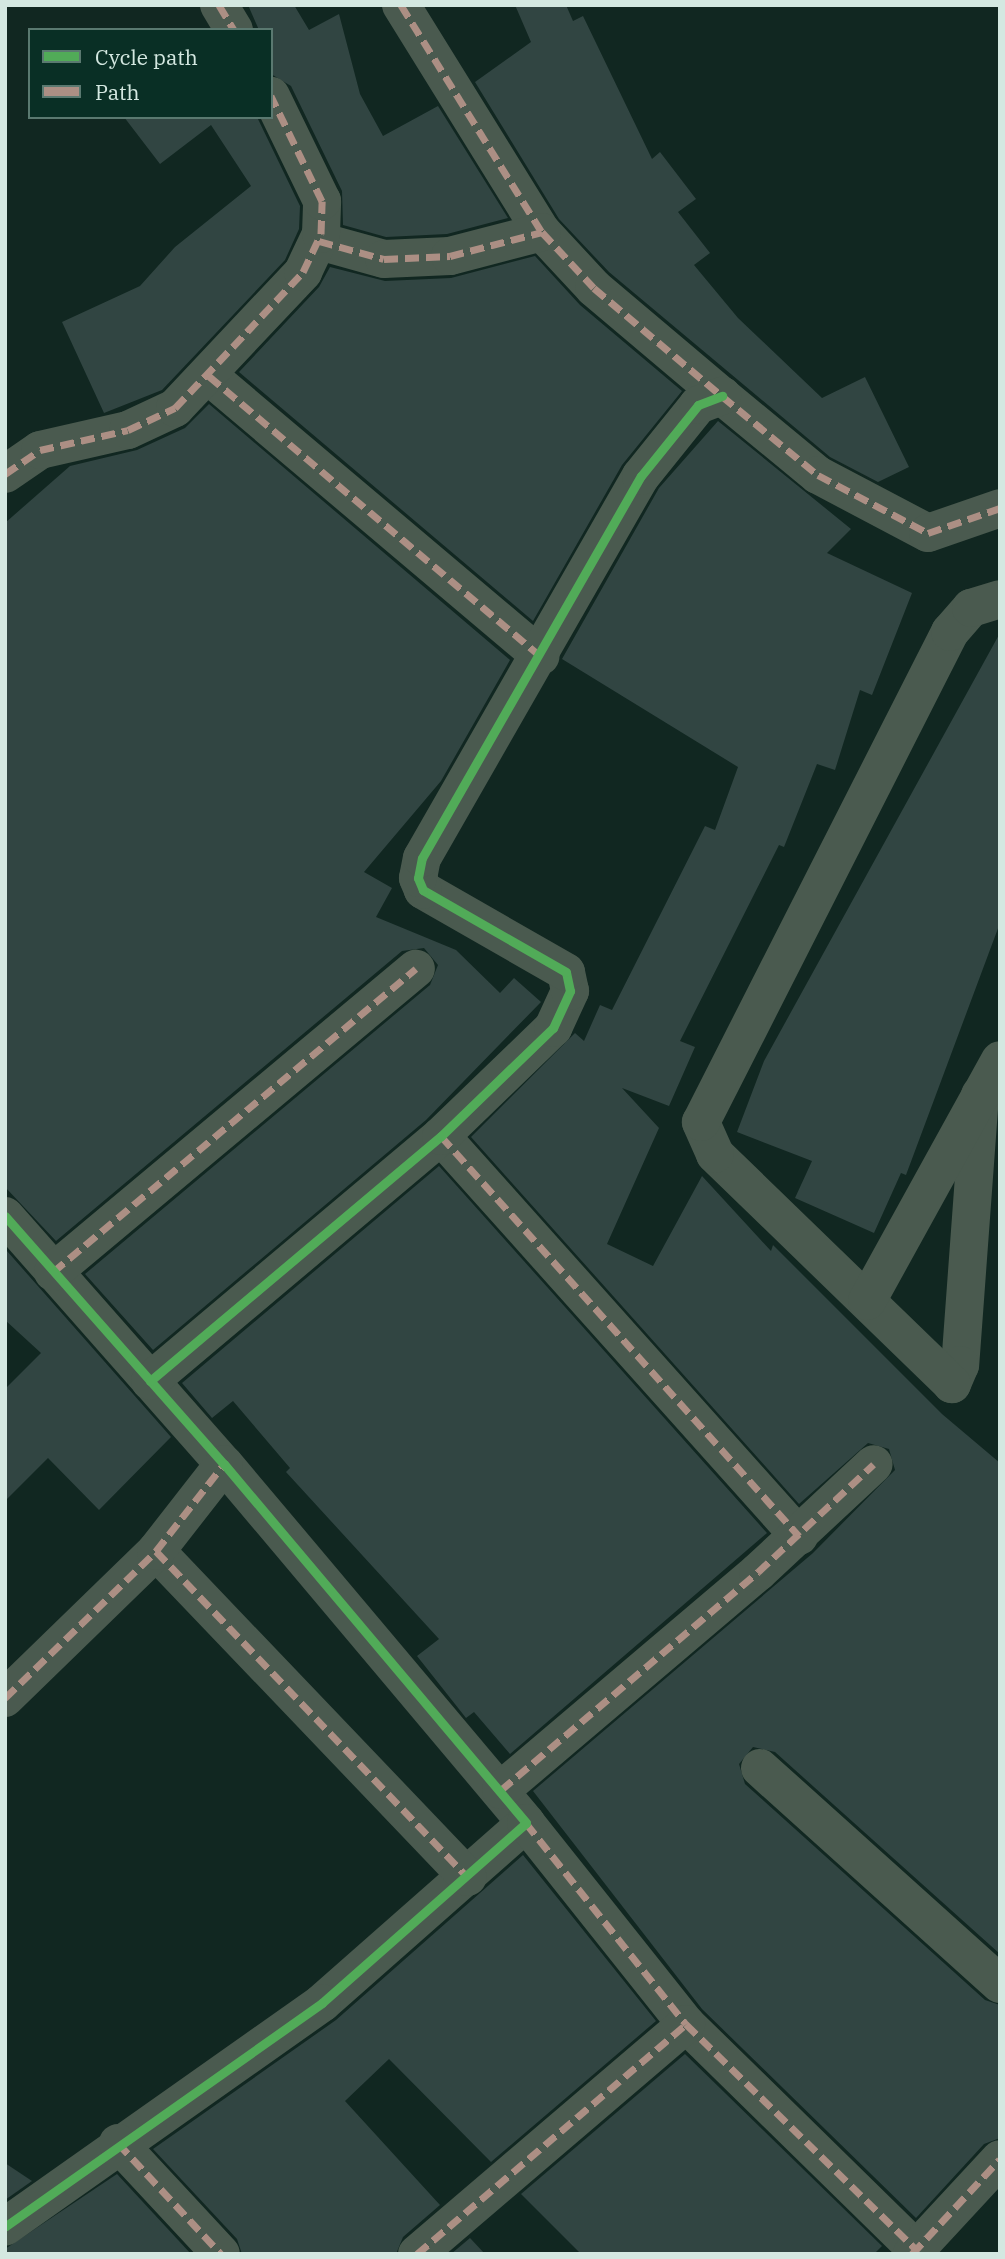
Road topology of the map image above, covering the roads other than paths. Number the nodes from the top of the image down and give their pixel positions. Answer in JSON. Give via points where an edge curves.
{"nodes":[{"id":1,"x":219,"y":5,"type":"edge"},
{"id":2,"x":401,"y":5,"type":"edge"},
{"id":3,"x":233,"y":28,"type":"edge"},
{"id":4,"x":273,"y":100,"type":"edge"},
{"id":5,"x":542,"y":232,"type":"junction"},
{"id":6,"x":319,"y":241,"type":"junction"},
{"id":7,"x":209,"y":376,"type":"junction"},
{"id":8,"x":722,"y":396,"type":"junction"},
{"id":9,"x":5,"y":474,"type":"edge"},
{"id":10,"x":1000,"y":508,"type":"edge"},
{"id":11,"x":1000,"y":599,"type":"edge"},
{"id":12,"x":540,"y":656,"type":"junction"},
{"id":13,"x":416,"y":968,"type":"dead end"},
{"id":14,"x":1000,"y":1060,"type":"edge"},
{"id":15,"x":980,"y":1096,"type":"junction"},
{"id":16,"x":441,"y":1136,"type":"junction"},
{"id":17,"x":5,"y":1216,"type":"edge"},
{"id":18,"x":53,"y":1272,"type":"junction"},
{"id":19,"x":867,"y":1301,"type":"junction"},
{"id":20,"x":150,"y":1381,"type":"junction"},
{"id":21,"x":224,"y":1464,"type":"junction"},
{"id":22,"x":874,"y":1464,"type":"dead end"},
{"id":23,"x":799,"y":1536,"type":"junction"},
{"id":24,"x":156,"y":1551,"type":"junction"},
{"id":25,"x":5,"y":1698,"type":"edge"},
{"id":26,"x":760,"y":1768,"type":"dead end"},
{"id":27,"x":501,"y":1790,"type":"junction"},
{"id":28,"x":526,"y":1824,"type":"junction"},
{"id":29,"x":468,"y":1877,"type":"junction"},
{"id":30,"x":1000,"y":1984,"type":"edge"},
{"id":31,"x":686,"y":2024,"type":"junction"},
{"id":32,"x":118,"y":2143,"type":"junction"},
{"id":33,"x":1000,"y":2159,"type":"edge"},
{"id":34,"x":5,"y":2227,"type":"edge"},
{"id":35,"x":914,"y":2252,"type":"edge"},
{"id":36,"x":221,"y":2254,"type":"edge"},
{"id":37,"x":417,"y":2254,"type":"edge"}],
"edges":[{"from":1,"to":3,"type":"street"},
{"from":2,"to":5,"type":"street"},
{"from":4,"to":6,"type":"street","via":[[312,170],[324,217]]},
{"from":5,"to":6,"type":"street","via":[[450,256],[384,259]]},
{"from":5,"to":8,"type":"street","via":[[594,288]]},
{"from":6,"to":7,"type":"street","via":[[303,272]]},
{"from":7,"to":9,"type":"street","via":[[151,421],[70,439]]},
{"from":7,"to":12,"type":"street"},
{"from":8,"to":10,"type":"street","via":[[818,475],[928,533]]},
{"from":8,"to":12,"type":"street","via":[[698,405],[641,476]]},
{"from":11,"to":19,"type":"street","via":[[971,608],[950,632],[701,1122],[715,1154]]},
{"from":12,"to":16,"type":"street","via":[[450,807],[418,878],[424,890],[566,972],[570,990],[553,1028]]},
{"from":13,"to":18,"type":"street"},
{"from":14,"to":15,"type":"street"},
{"from":15,"to":19,"type":"street"},
{"from":15,"to":19,"type":"street","via":[[960,1364],[952,1384]]},
{"from":16,"to":20,"type":"street"},
{"from":16,"to":23,"type":"street"},
{"from":17,"to":18,"type":"street"},
{"from":18,"to":20,"type":"street"},
{"from":20,"to":21,"type":"street"},
{"from":21,"to":24,"type":"street"},
{"from":21,"to":27,"type":"street"},
{"from":22,"to":23,"type":"street"},
{"from":23,"to":27,"type":"street"},
{"from":24,"to":25,"type":"street"},
{"from":24,"to":29,"type":"street"},
{"from":26,"to":30,"type":"street"},
{"from":27,"to":28,"type":"street"},
{"from":28,"to":29,"type":"street"},
{"from":28,"to":31,"type":"street"},
{"from":29,"to":32,"type":"street","via":[[322,2003]]},
{"from":31,"to":35,"type":"street"},
{"from":31,"to":37,"type":"street"},
{"from":32,"to":34,"type":"street"},
{"from":32,"to":36,"type":"street"},
{"from":33,"to":35,"type":"street"}]}
